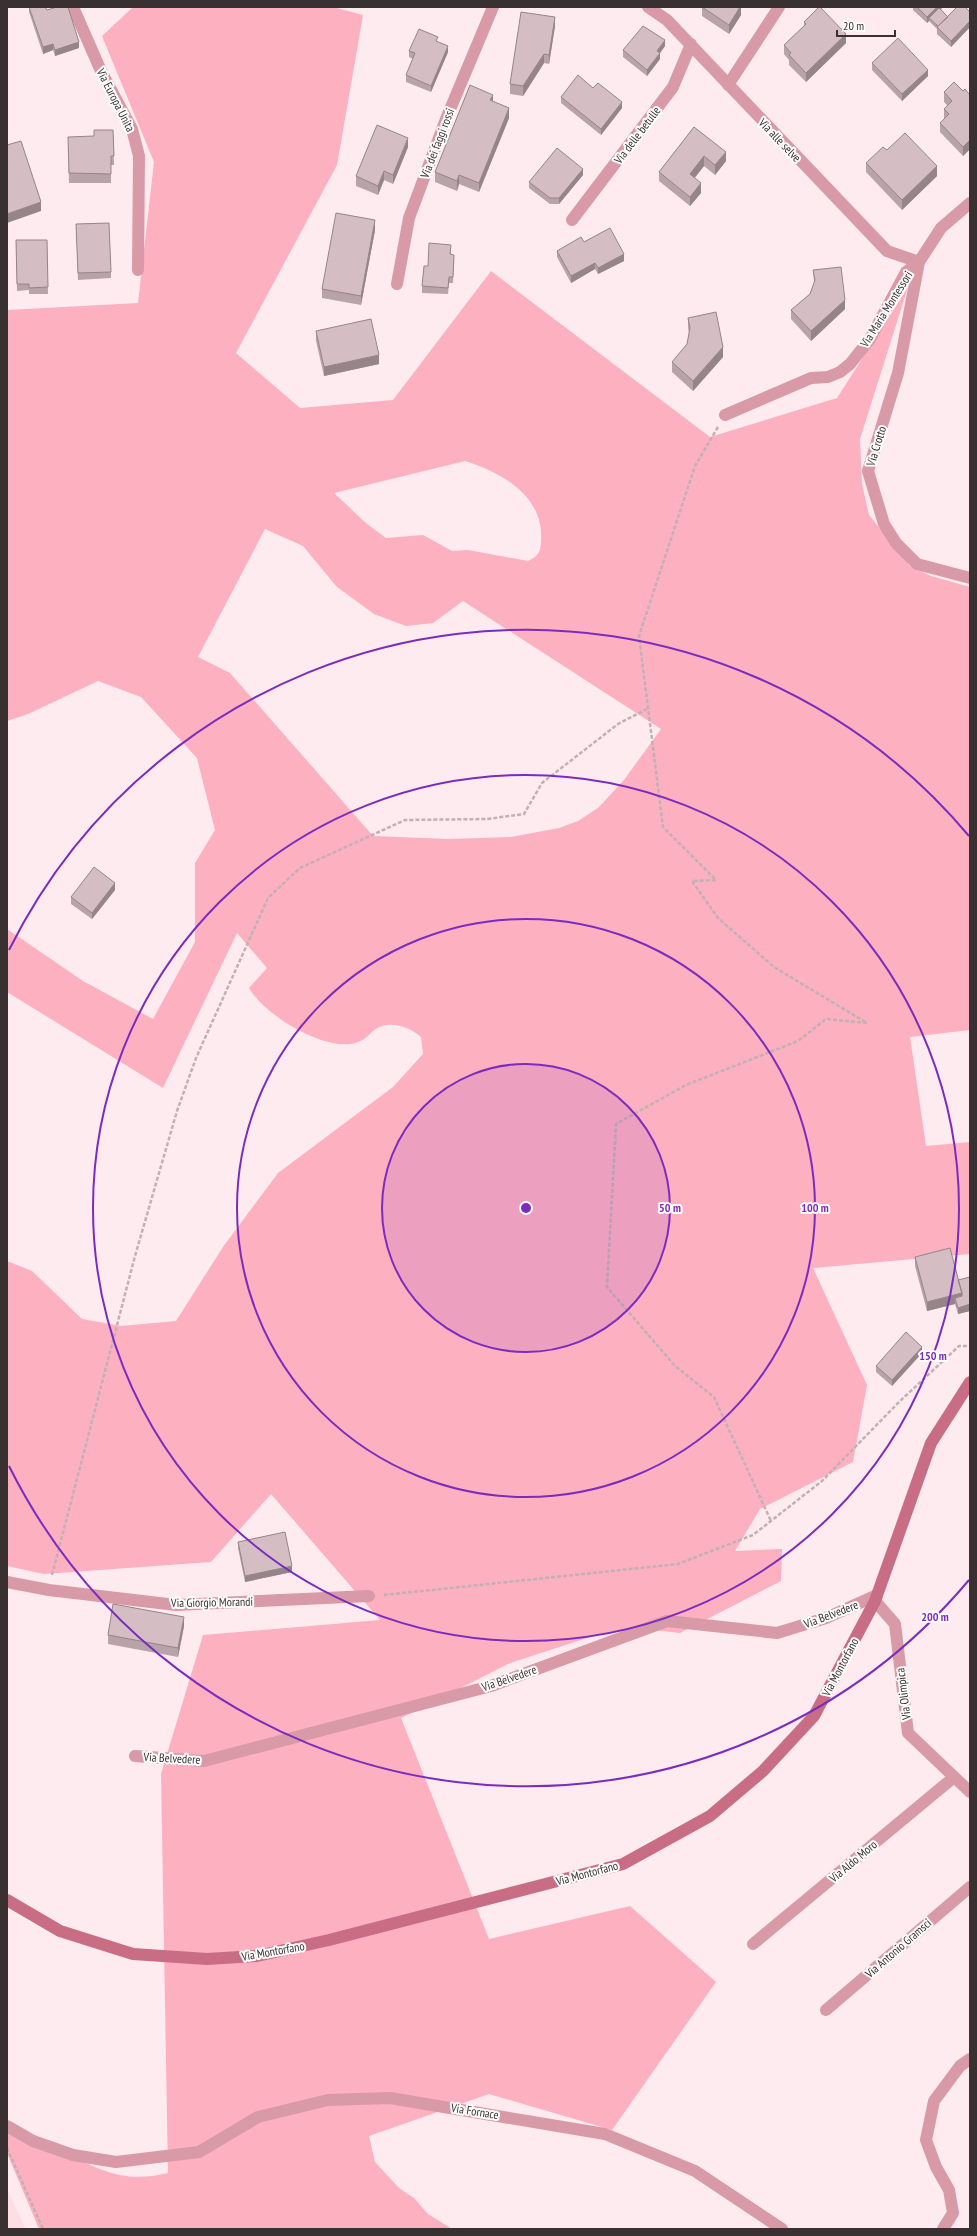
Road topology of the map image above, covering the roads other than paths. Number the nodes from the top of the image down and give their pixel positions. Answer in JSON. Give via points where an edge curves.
{"nodes":[{"id":1,"x":73,"y":7,"type":"edge"},
{"id":2,"x":493,"y":7,"type":"edge"},
{"id":3,"x":648,"y":7,"type":"edge"},
{"id":4,"x":779,"y":7,"type":"edge"},
{"id":5,"x":690,"y":44,"type":"junction"},
{"id":6,"x":728,"y":85,"type":"junction"},
{"id":7,"x":970,"y":203,"type":"edge"},
{"id":8,"x":572,"y":220,"type":"dead end"},
{"id":9,"x":919,"y":262,"type":"junction"},
{"id":10,"x":138,"y":270,"type":"dead end"},
{"id":11,"x":397,"y":284,"type":"dead end"},
{"id":12,"x":725,"y":415,"type":"road end"},
{"id":13,"x":970,"y":578,"type":"edge"},
{"id":14,"x":970,"y":1382,"type":"edge"},
{"id":15,"x":7,"y":1582,"type":"edge"},
{"id":16,"x":369,"y":1596,"type":"road end"},
{"id":17,"x":876,"y":1598,"type":"junction"},
{"id":18,"x":135,"y":1756,"type":"dead end"},
{"id":19,"x":953,"y":1778,"type":"junction"},
{"id":20,"x":970,"y":1792,"type":"edge"},
{"id":21,"x":970,"y":1887,"type":"edge"},
{"id":22,"x":7,"y":1900,"type":"edge"},
{"id":23,"x":753,"y":1944,"type":"dead end"},
{"id":24,"x":826,"y":2010,"type":"dead end"},
{"id":25,"x":970,"y":2059,"type":"edge"},
{"id":26,"x":7,"y":2126,"type":"edge"},
{"id":27,"x":947,"y":2227,"type":"edge"},
{"id":28,"x":782,"y":2229,"type":"edge"}],
"edges":[{"from":1,"to":10,"type":"street","name":"Via Europa Unita","via":[[101,71],[132,129],[139,156]]},
{"from":2,"to":11,"type":"street","name":"Via dei faggi rossi","via":[[446,119],[409,218]]},
{"from":3,"to":5,"type":"street","name":"Via alle selve","via":[[667,20]]},
{"from":4,"to":6,"type":"street"},
{"from":5,"to":6,"type":"street","name":"Via alle selve"},
{"from":5,"to":8,"type":"street","name":"Via delle betulle","via":[[673,87]]},
{"from":6,"to":9,"type":"street","name":"Via alle selve","via":[[887,250]]},
{"from":7,"to":9,"type":"street","via":[[941,228]]},
{"from":9,"to":12,"type":"street","name":"Via Maria Montessori","via":[[906,272],[870,339],[850,364],[840,372],[828,377],[811,378]]},
{"from":9,"to":13,"type":"street","name":"Via Crotto","via":[[898,373],[868,471],[884,524],[896,543],[917,564]]},
{"from":14,"to":17,"type":"street","name":"Via Montorfano","via":[[931,1443]]},
{"from":15,"to":16,"type":"street","name":"Via Giorgio Morandi","via":[[49,1590],[176,1604]]},
{"from":17,"to":18,"type":"street","name":"Via Belvedere","via":[[826,1618],[777,1633],[667,1621],[491,1686],[204,1761]]},
{"from":17,"to":19,"type":"street","name":"Via Olimpica","via":[[895,1624],[908,1733]]},
{"from":17,"to":22,"type":"street","name":"Via Montorfano","via":[[814,1716],[763,1771],[710,1816],[623,1864],[329,1940],[257,1956],[207,1959],[132,1954],[60,1931]]},
{"from":19,"to":20,"type":"street","name":"Via Olimpica"},
{"from":19,"to":23,"type":"street","name":"Via Aldo Moro"},
{"from":21,"to":24,"type":"street","name":"Via Antonio Gramsci"},
{"from":25,"to":27,"type":"street","via":[[960,2066],[934,2101],[926,2140],[936,2167],[949,2190],[953,2213]]},
{"from":26,"to":28,"type":"street","name":"Via Fornace","via":[[33,2140],[73,2155],[116,2162],[199,2152],[258,2117],[328,2100],[390,2098],[605,2134],[695,2171]]}]}
